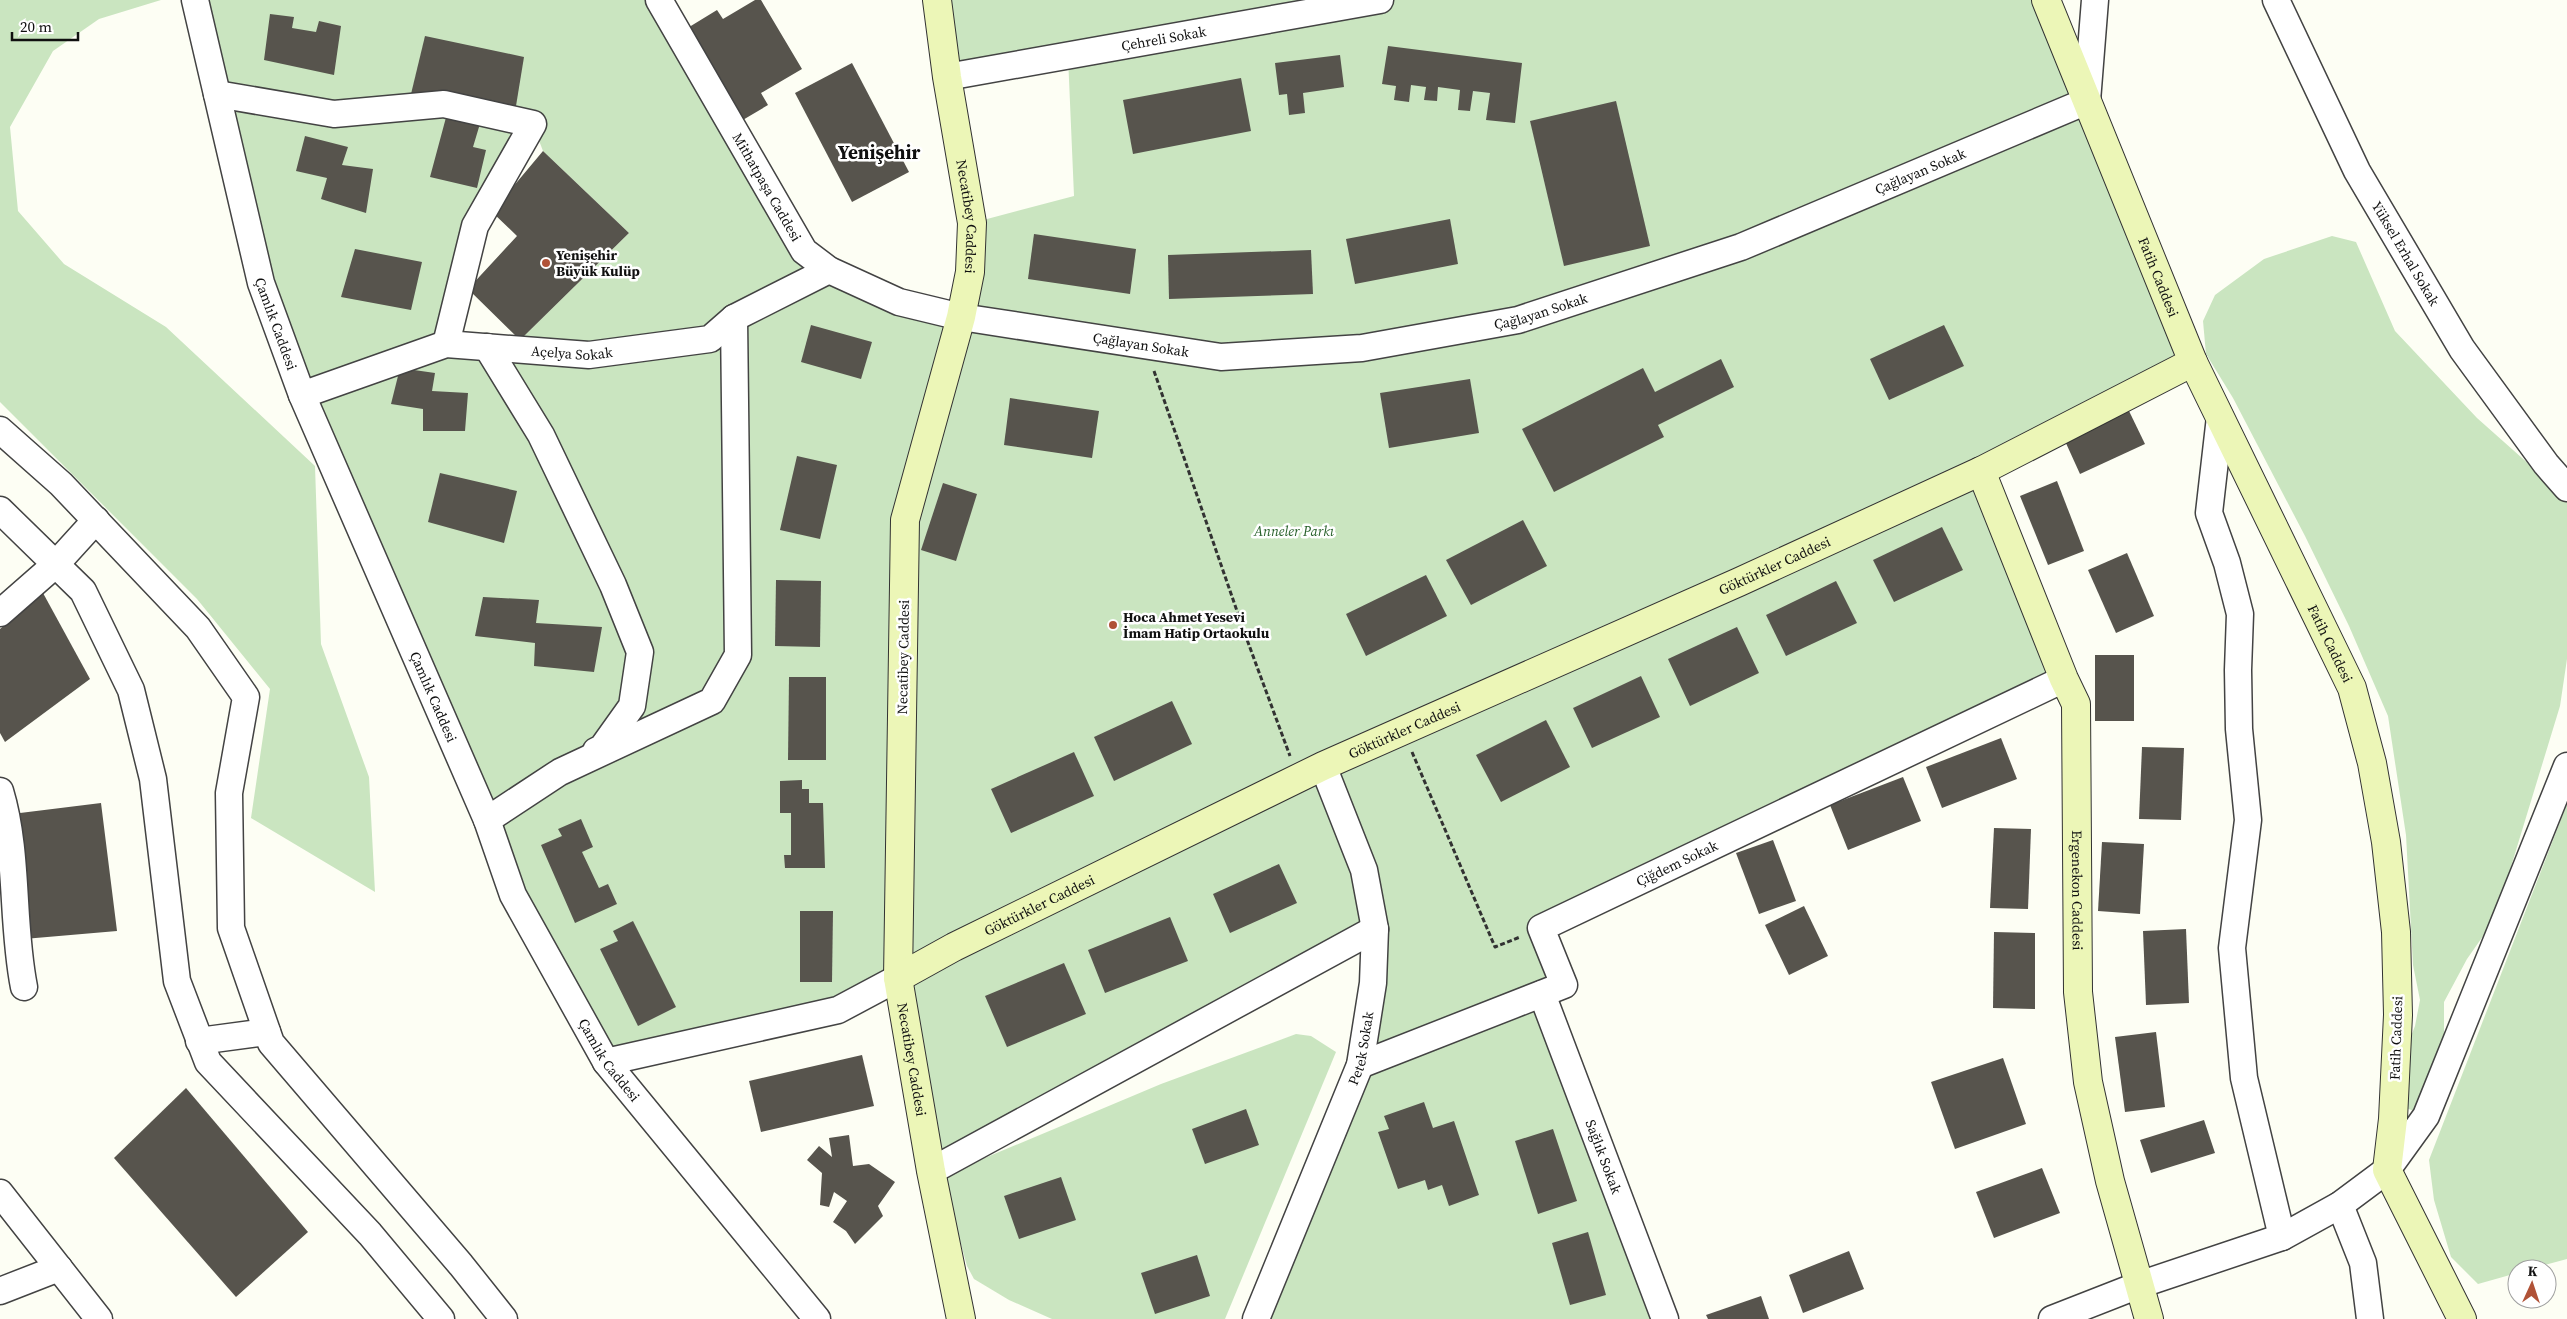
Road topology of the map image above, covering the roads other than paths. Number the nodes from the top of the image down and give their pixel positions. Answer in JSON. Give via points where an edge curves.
{"nodes":[{"id":1,"x":195,"y":0,"type":"edge"},
{"id":2,"x":660,"y":0,"type":"edge"},
{"id":3,"x":937,"y":0,"type":"edge"},
{"id":4,"x":1380,"y":0,"type":"edge"},
{"id":5,"x":2046,"y":0,"type":"edge"},
{"id":6,"x":2095,"y":0,"type":"edge"},
{"id":7,"x":2276,"y":0,"type":"edge"},
{"id":8,"x":947,"y":77,"type":"junction"},
{"id":9,"x":217,"y":94,"type":"junction"},
{"id":10,"x":2087,"y":101,"type":"junction"},
{"id":11,"x":829,"y":270,"type":"junction"},
{"id":12,"x":961,"y":317,"type":"junction"},
{"id":13,"x":734,"y":318,"type":"junction"},
{"id":14,"x":446,"y":344,"type":"junction"},
{"id":15,"x":487,"y":347,"type":"junction"},
{"id":16,"x":2193,"y":362,"type":"junction"},
{"id":17,"x":302,"y":395,"type":"junction"},
{"id":18,"x":2220,"y":417,"type":"junction"},
{"id":19,"x":0,"y":430,"type":"edge"},
{"id":20,"x":1981,"y":471,"type":"junction"},
{"id":21,"x":2567,"y":488,"type":"edge"},
{"id":22,"x":0,"y":510,"type":"edge"},
{"id":23,"x":96,"y":520,"type":"junction"},
{"id":24,"x":56,"y":564,"type":"junction"},
{"id":25,"x":0,"y":613,"type":"edge"},
{"id":26,"x":2064,"y":679,"type":"junction"},
{"id":27,"x":1323,"y":766,"type":"junction"},
{"id":28,"x":2567,"y":766,"type":"edge"},
{"id":29,"x":560,"y":772,"type":"junction"},
{"id":30,"x":0,"y":791,"type":"edge"},
{"id":31,"x":487,"y":820,"type":"junction"},
{"id":32,"x":1375,"y":929,"type":"junction"},
{"id":33,"x":898,"y":978,"type":"junction"},
{"id":34,"x":24,"y":987,"type":"dead end"},
{"id":35,"x":1542,"y":994,"type":"junction"},
{"id":36,"x":267,"y":1032,"type":"junction"},
{"id":37,"x":199,"y":1041,"type":"junction"},
{"id":38,"x":606,"y":1062,"type":"junction"},
{"id":39,"x":1360,"y":1065,"type":"junction"},
{"id":40,"x":2388,"y":1170,"type":"junction"},
{"id":41,"x":931,"y":1171,"type":"junction"},
{"id":42,"x":0,"y":1192,"type":"edge"},
{"id":43,"x":2340,"y":1205,"type":"junction"},
{"id":44,"x":2282,"y":1238,"type":"junction"},
{"id":45,"x":59,"y":1268,"type":"junction"},
{"id":46,"x":2139,"y":1286,"type":"junction"},
{"id":47,"x":0,"y":1291,"type":"edge"},
{"id":48,"x":966,"y":1317,"type":"edge"},
{"id":49,"x":99,"y":1319,"type":"edge"},
{"id":50,"x":441,"y":1319,"type":"edge"},
{"id":51,"x":504,"y":1319,"type":"edge"},
{"id":52,"x":818,"y":1319,"type":"edge"},
{"id":53,"x":1256,"y":1319,"type":"edge"},
{"id":54,"x":1665,"y":1319,"type":"edge"},
{"id":55,"x":2052,"y":1319,"type":"edge"},
{"id":56,"x":2149,"y":1319,"type":"edge"},
{"id":57,"x":2370,"y":1319,"type":"edge"},
{"id":58,"x":2462,"y":1319,"type":"edge"}],
"edges":[{"from":1,"to":9,"type":"street","name":"Çamlık Caddesi"},
{"from":2,"to":11,"type":"street","name":"Mithatpaşa Caddesi","via":[[804,251]]},
{"from":3,"to":8,"type":"street","name":"Necatibey Caddesi"},
{"from":4,"to":8,"type":"street","name":"Çehreli Sokak"},
{"from":5,"to":10,"type":"street","name":"Fatih Caddesi"},
{"from":6,"to":10,"type":"street"},
{"from":7,"to":21,"type":"street","name":"Yüksel Erhal Sokak","via":[[2357,171],[2462,349]]},
{"from":8,"to":12,"type":"street","name":"Necatibey Caddesi","via":[[972,223],[970,272]]},
{"from":9,"to":14,"type":"street","via":[[334,114],[444,104],[533,124],[475,226]]},
{"from":9,"to":17,"type":"street","name":"Çamlık Caddesi","via":[[261,283]]},
{"from":10,"to":12,"type":"street","name":"Çağlayan Sokak","via":[[1741,247],[1518,320],[1352,349],[1221,356]]},
{"from":10,"to":16,"type":"street","name":"Fatih Caddesi"},
{"from":11,"to":12,"type":"street","name":"Mithatpaşa Caddesi","via":[[899,302]]},
{"from":11,"to":13,"type":"street","name":"Açelya Sokak"},
{"from":12,"to":33,"type":"street","name":"Necatibey Caddesi","via":[[905,520]]},
{"from":13,"to":15,"type":"street","name":"Açelya Sokak","via":[[710,339],[589,355]]},
{"from":13,"to":29,"type":"street","via":[[738,655],[712,701]]},
{"from":14,"to":15,"type":"street","name":"Açelya Sokak"},
{"from":14,"to":17,"type":"street","name":"Açelya Sokak"},
{"from":15,"to":29,"type":"street","via":[[541,435],[613,585],[640,652],[632,706],[602,748]]},
{"from":16,"to":18,"type":"street","name":"Fatih Caddesi"},
{"from":16,"to":20,"type":"street","name":"Göktürkler Caddesi"},
{"from":17,"to":31,"type":"street","name":"Çamlık Caddesi"},
{"from":18,"to":40,"type":"street","name":"Fatih Caddesi","via":[[2352,688],[2372,763],[2386,842],[2396,932],[2398,1015],[2394,1119]]},
{"from":18,"to":44,"type":"street","via":[[2210,513],[2240,614],[2239,720],[2248,820],[2232,948],[2244,1078]]},
{"from":19,"to":23,"type":"street"},
{"from":20,"to":26,"type":"street","name":"Ergenekon Caddesi"},
{"from":20,"to":27,"type":"street","name":"Göktürkler Caddesi"},
{"from":22,"to":24,"type":"street"},
{"from":23,"to":24,"type":"street"},
{"from":23,"to":36,"type":"street","via":[[198,628],[246,697],[229,793],[231,928]]},
{"from":24,"to":25,"type":"street"},
{"from":24,"to":37,"type":"street","via":[[83,591],[132,690],[153,779],[176,981]]},
{"from":26,"to":35,"type":"street","name":"Çiğdem Sokak","via":[[1541,928],[1564,985]]},
{"from":26,"to":46,"type":"street","name":"Ergenekon Caddesi","via":[[2076,704],[2078,992],[2087,1073],[2110,1181]]},
{"from":27,"to":32,"type":"street","name":"Petek Sokak","via":[[1364,870]]},
{"from":27,"to":33,"type":"street","name":"Göktürkler Caddesi","via":[[954,947]]},
{"from":28,"to":40,"type":"street","via":[[2426,1116]]},
{"from":29,"to":31,"type":"street"},
{"from":30,"to":34,"type":"street","via":[[9,819],[18,956]]},
{"from":31,"to":38,"type":"street","name":"Çamlık Caddesi","via":[[513,895]]},
{"from":32,"to":39,"type":"street","name":"Petek Sokak","via":[[1373,983]]},
{"from":32,"to":41,"type":"street"},
{"from":33,"to":38,"type":"street","name":"Göktürkler Caddesi","via":[[838,1010]]},
{"from":33,"to":41,"type":"street","name":"Necatibey Caddesi"},
{"from":35,"to":39,"type":"street"},
{"from":35,"to":54,"type":"street","name":"Sağlık Sokak"},
{"from":36,"to":37,"type":"street"},
{"from":36,"to":51,"type":"street","via":[[271,1042]]},
{"from":37,"to":50,"type":"street","via":[[208,1062],[370,1234]]},
{"from":38,"to":52,"type":"street","name":"Çamlık Caddesi"},
{"from":39,"to":53,"type":"street","name":"Petek Sokak"},
{"from":40,"to":43,"type":"street"},
{"from":40,"to":58,"type":"street"},
{"from":41,"to":48,"type":"street","name":"Necatibey Caddesi"},
{"from":42,"to":45,"type":"street"},
{"from":43,"to":44,"type":"street"},
{"from":43,"to":57,"type":"street","via":[[2363,1263]]},
{"from":44,"to":46,"type":"street"},
{"from":45,"to":47,"type":"street"},
{"from":45,"to":49,"type":"street"},
{"from":46,"to":55,"type":"street"},
{"from":46,"to":56,"type":"street","name":"Ergenekon Caddesi"}]}
